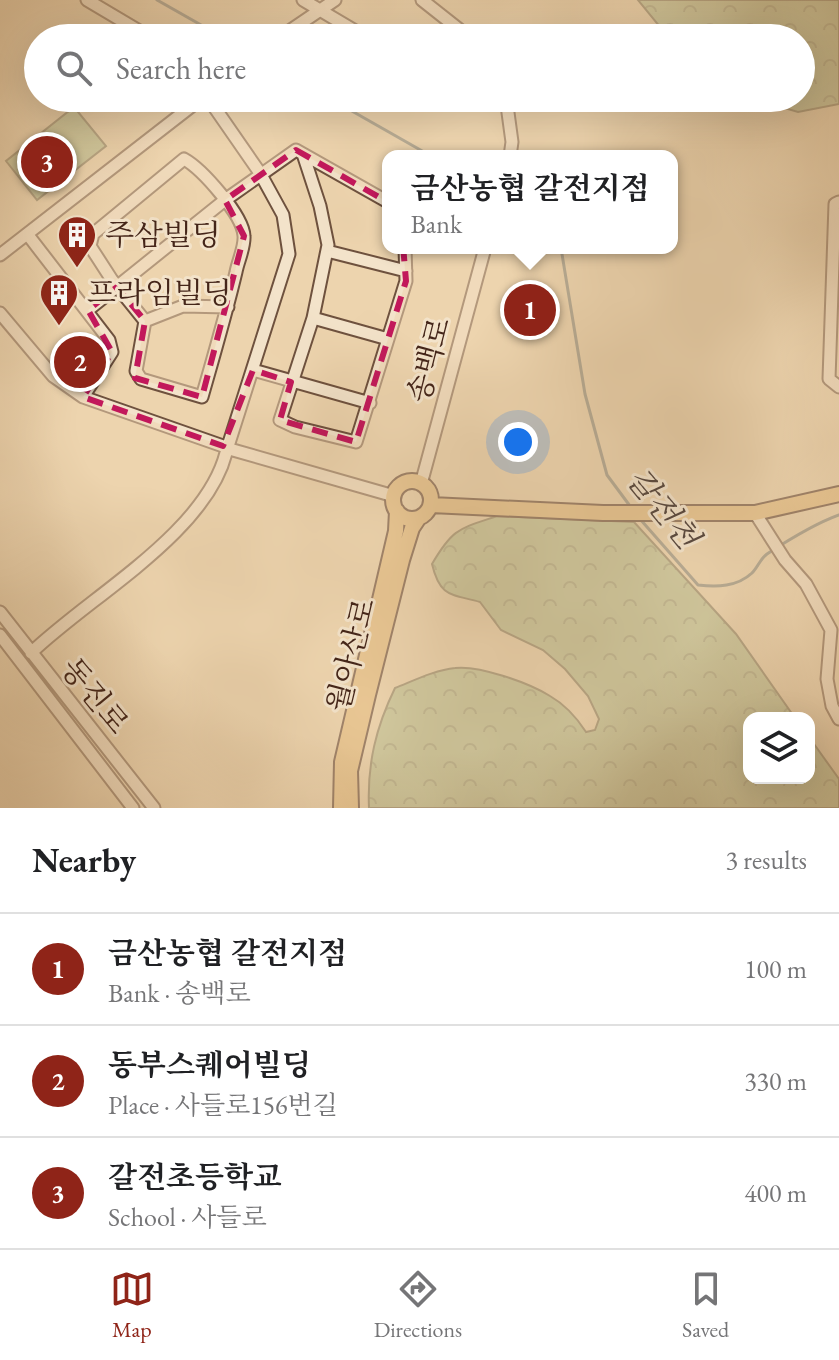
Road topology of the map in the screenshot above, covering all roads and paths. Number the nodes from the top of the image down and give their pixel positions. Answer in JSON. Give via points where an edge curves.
{"nodes":[{"id":1,"x":87,"y":0,"type":"edge"},
{"id":2,"x":303,"y":0,"type":"edge"},
{"id":3,"x":335,"y":0,"type":"edge"},
{"id":4,"x":422,"y":0,"type":"edge"},
{"id":5,"x":320,"y":10,"type":"junction"},
{"id":6,"x":127,"y":24,"type":"edge"},
{"id":7,"x":300,"y":24,"type":"edge"},
{"id":8,"x":344,"y":24,"type":"edge"},
{"id":9,"x":452,"y":24,"type":"edge"},
{"id":10,"x":187,"y":112,"type":"edge"},
{"id":11,"x":215,"y":112,"type":"edge"},
{"id":12,"x":508,"y":112,"type":"edge"},
{"id":13,"x":511,"y":150,"type":"edge"},
{"id":14,"x":303,"y":154,"type":"junction"},
{"id":15,"x":260,"y":173,"type":"junction"},
{"id":16,"x":382,"y":199,"type":"edge"},
{"id":17,"x":225,"y":200,"type":"junction"},
{"id":18,"x":839,"y":202,"type":"edge"},
{"id":19,"x":28,"y":235,"type":"junction"},
{"id":20,"x":327,"y":251,"type":"junction"},
{"id":21,"x":405,"y":254,"type":"edge"},
{"id":22,"x":483,"y":254,"type":"edge"},
{"id":23,"x":0,"y":255,"type":"edge"},
{"id":24,"x":406,"y":271,"type":"junction"},
{"id":25,"x":117,"y":287,"type":"junction"},
{"id":26,"x":228,"y":307,"type":"junction"},
{"id":27,"x":88,"y":310,"type":"junction"},
{"id":28,"x":0,"y":313,"type":"edge"},
{"id":29,"x":313,"y":318,"type":"junction"},
{"id":30,"x":145,"y":321,"type":"junction"},
{"id":31,"x":388,"y":339,"type":"junction"},
{"id":32,"x":253,"y":370,"type":"junction"},
{"id":33,"x":291,"y":382,"type":"junction"},
{"id":34,"x":834,"y":383,"type":"edge"},
{"id":35,"x":83,"y":397,"type":"junction"},
{"id":36,"x":370,"y":403,"type":"junction"},
{"id":37,"x":228,"y":448,"type":"junction"},
{"id":38,"x":421,"y":484,"type":"junction"},
{"id":39,"x":839,"y":494,"type":"edge"},
{"id":40,"x":395,"y":504,"type":"junction"},
{"id":41,"x":431,"y":505,"type":"junction"},
{"id":42,"x":755,"y":513,"type":"junction"},
{"id":43,"x":418,"y":519,"type":"junction"},
{"id":44,"x":0,"y":612,"type":"edge"},
{"id":45,"x":0,"y":635,"type":"edge"},
{"id":46,"x":35,"y":649,"type":"junction"},
{"id":47,"x":839,"y":719,"type":"edge"},
{"id":48,"x":133,"y":808,"type":"edge"},
{"id":49,"x":154,"y":808,"type":"edge"},
{"id":50,"x":341,"y":808,"type":"edge"},
{"id":51,"x":351,"y":808,"type":"edge"}],
"edges":[{"from":1,"to":6,"type":"street"},
{"from":2,"to":5,"type":"street"},
{"from":3,"to":5,"type":"street"},
{"from":4,"to":9,"type":"street"},
{"from":5,"to":7,"type":"street"},
{"from":5,"to":8,"type":"street"},
{"from":10,"to":19,"type":"street"},
{"from":11,"to":15,"type":"street"},
{"from":12,"to":13,"type":"street"},
{"from":14,"to":15,"type":"street","via":[[296,150]]},
{"from":14,"to":16,"type":"street"},
{"from":14,"to":20,"type":"street","via":[[320,206]]},
{"from":15,"to":17,"type":"street"},
{"from":15,"to":32,"type":"street","via":[[283,215],[289,254]]},
{"from":17,"to":25,"type":"street"},
{"from":17,"to":25,"type":"street","via":[[184,159],[93,234],[90,246]]},
{"from":17,"to":26,"type":"street","via":[[244,236]]},
{"from":18,"to":34,"type":"street"},
{"from":19,"to":23,"type":"street"},
{"from":19,"to":27,"type":"street"},
{"from":20,"to":24,"type":"street"},
{"from":20,"to":29,"type":"street"},
{"from":21,"to":24,"type":"street"},
{"from":22,"to":38,"type":"street","name":"송백로"},
{"from":24,"to":31,"type":"street"},
{"from":25,"to":27,"type":"street"},
{"from":25,"to":30,"type":"street"},
{"from":26,"to":30,"type":"street","via":[[183,306]]},
{"from":26,"to":30,"type":"street","via":[[202,397],[141,379],[136,371]]},
{"from":27,"to":35,"type":"street","via":[[112,352]]},
{"from":28,"to":35,"type":"street","via":[[53,376]]},
{"from":29,"to":31,"type":"street"},
{"from":29,"to":33,"type":"street"},
{"from":31,"to":36,"type":"street"},
{"from":32,"to":33,"type":"street"},
{"from":32,"to":37,"type":"street"},
{"from":33,"to":36,"type":"street"},
{"from":33,"to":36,"type":"street","via":[[280,420],[295,427],[356,442]]},
{"from":35,"to":37,"type":"street"},
{"from":37,"to":40,"type":"street"},
{"from":37,"to":46,"type":"street","via":[[221,475],[177,531]]},
{"from":38,"to":40,"type":"main road","via":[[402,484]]},
{"from":38,"to":41,"type":"main road"},
{"from":39,"to":42,"type":"main road"},
{"from":40,"to":43,"type":"main road","via":[[404,517]]},
{"from":40,"to":50,"type":"main road","via":[[396,531],[342,762]]},
{"from":41,"to":42,"type":"main road"},
{"from":41,"to":43,"type":"main road"},
{"from":42,"to":47,"type":"street","via":[[806,584],[831,630],[827,679]]},
{"from":43,"to":51,"type":"main road","name":"월아산로","via":[[402,560],[357,740],[350,771]]},
{"from":44,"to":46,"type":"street","name":"동진로"},
{"from":45,"to":48,"type":"street","name":"동진로"},
{"from":46,"to":49,"type":"street","name":"동진로","via":[[40,666]]}]}
